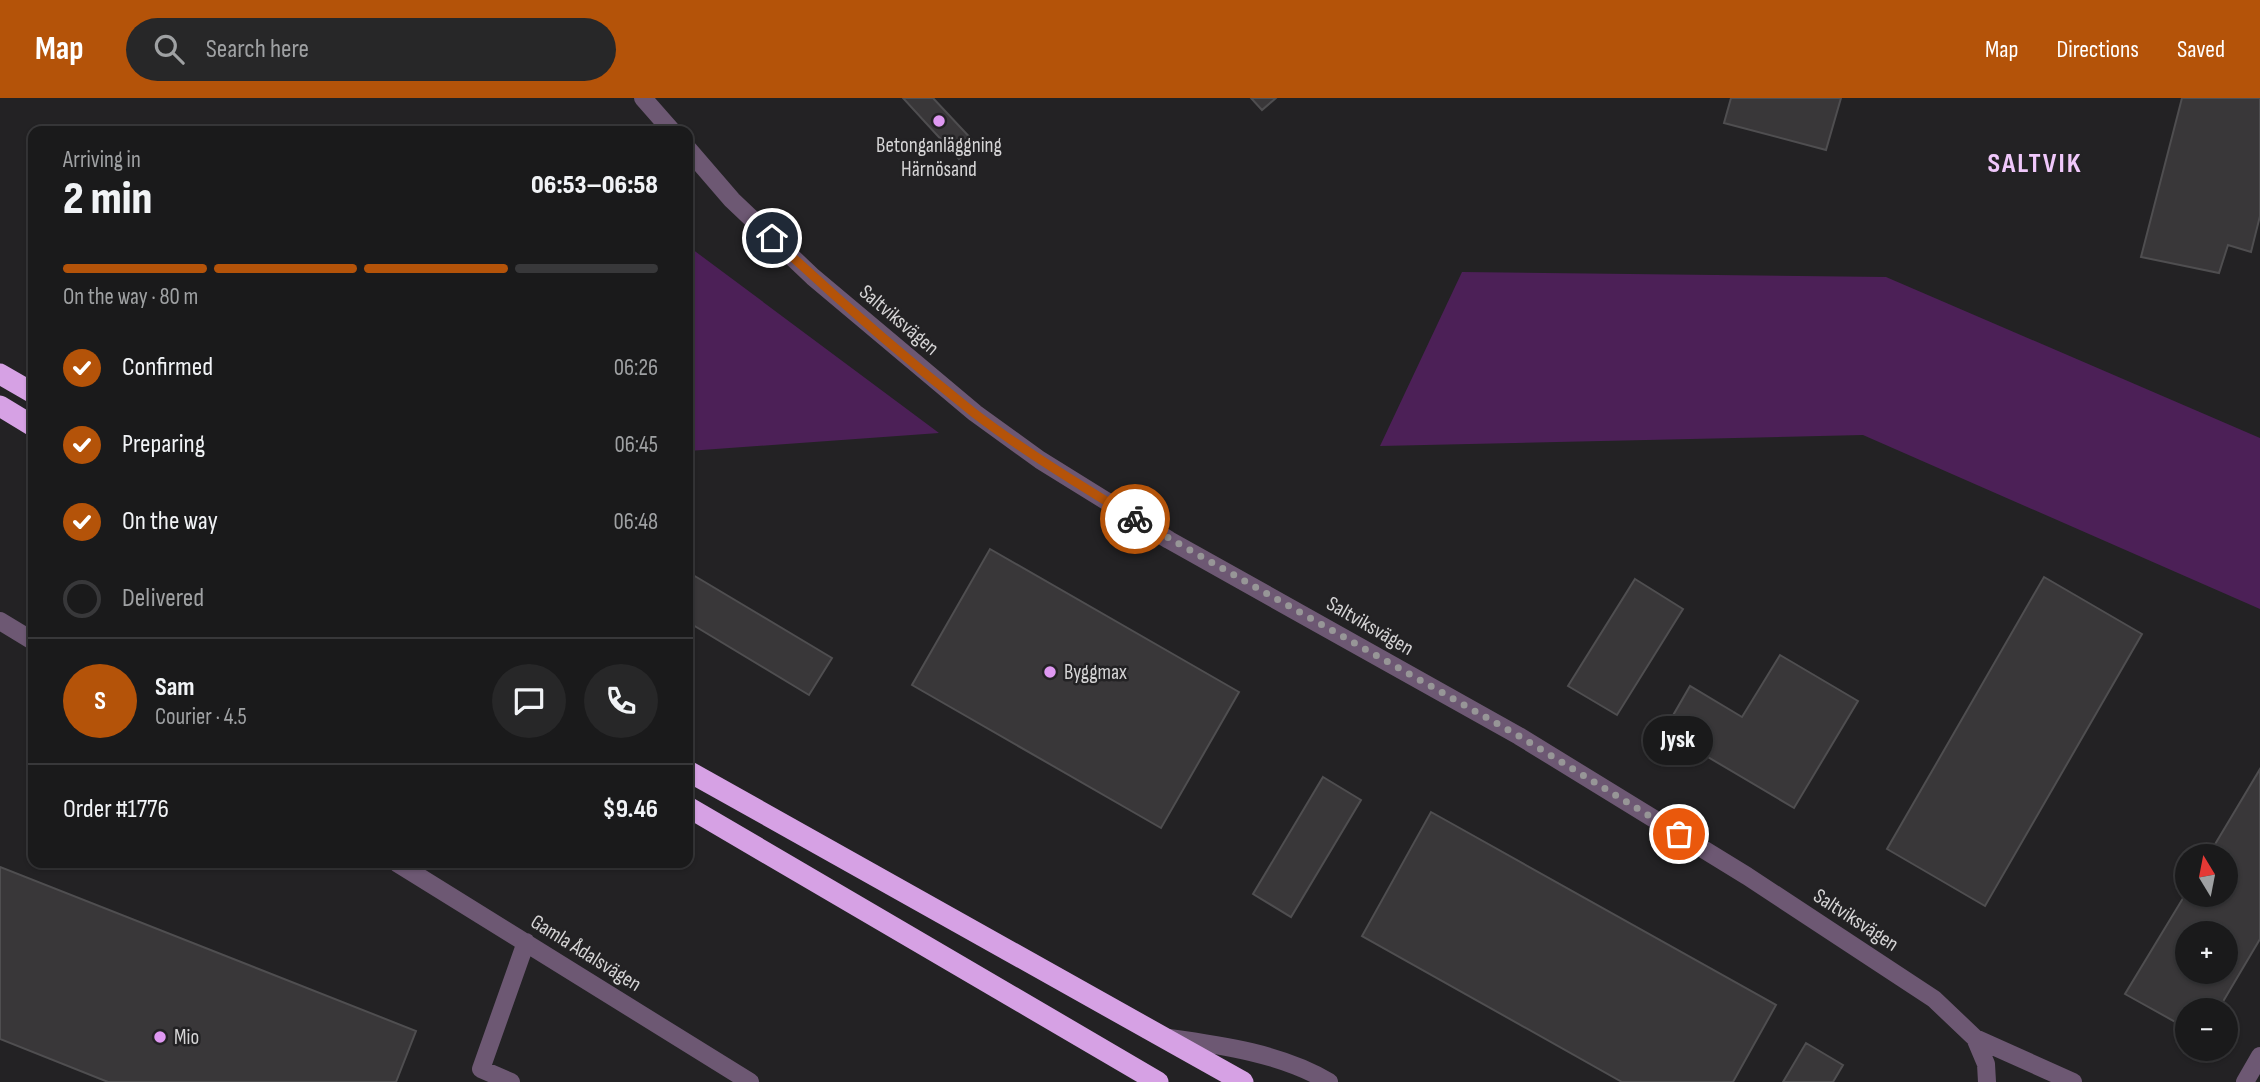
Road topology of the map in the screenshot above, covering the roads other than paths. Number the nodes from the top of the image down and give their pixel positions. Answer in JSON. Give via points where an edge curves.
{"nodes":[{"id":1,"x":643,"y":98,"type":"edge"},
{"id":2,"x":668,"y":126,"type":"edge"},
{"id":3,"x":693,"y":155,"type":"edge"},
{"id":4,"x":0,"y":374,"type":"edge"},
{"id":5,"x":28,"y":390,"type":"edge"},
{"id":6,"x":0,"y":406,"type":"edge"},
{"id":7,"x":28,"y":423,"type":"edge"},
{"id":8,"x":0,"y":621,"type":"edge"},
{"id":9,"x":28,"y":638,"type":"edge"},
{"id":10,"x":693,"y":774,"type":"edge"},
{"id":11,"x":693,"y":810,"type":"edge"},
{"id":12,"x":405,"y":868,"type":"edge"},
{"id":13,"x":526,"y":942,"type":"junction"},
{"id":14,"x":1163,"y":1037,"type":"junction"},
{"id":15,"x":1975,"y":1038,"type":"junction"},
{"id":16,"x":2260,"y":1056,"type":"edge"},
{"id":17,"x":511,"y":1082,"type":"edge"},
{"id":18,"x":750,"y":1082,"type":"edge"},
{"id":19,"x":1158,"y":1082,"type":"edge"},
{"id":20,"x":1242,"y":1082,"type":"edge"},
{"id":21,"x":1329,"y":1082,"type":"edge"},
{"id":22,"x":1987,"y":1082,"type":"edge"},
{"id":23,"x":2073,"y":1082,"type":"edge"},
{"id":24,"x":2245,"y":1082,"type":"edge"}],
"edges":[{"from":1,"to":2,"type":"street"},
{"from":3,"to":15,"type":"street","name":"Saltviksvägen","via":[[732,200],[813,276],[975,413],[1040,460],[1169,540],[1519,736],[1747,876],[1934,999]]},
{"from":4,"to":5,"type":"highway"},
{"from":6,"to":7,"type":"highway"},
{"from":8,"to":9,"type":"street"},
{"from":10,"to":14,"type":"highway"},
{"from":11,"to":19,"type":"highway"},
{"from":12,"to":13,"type":"street","name":"Gamla Ådalsvägen"},
{"from":13,"to":17,"type":"street","via":[[481,1069]]},
{"from":13,"to":18,"type":"street","name":"Gamla Ådalsvägen"},
{"from":14,"to":20,"type":"highway"},
{"from":14,"to":21,"type":"street","via":[[1231,1047],[1313,1072]]},
{"from":15,"to":22,"type":"street","via":[[1986,1064]]},
{"from":15,"to":23,"type":"street","name":"Saltviksvägen"},
{"from":16,"to":24,"type":"street"}]}
